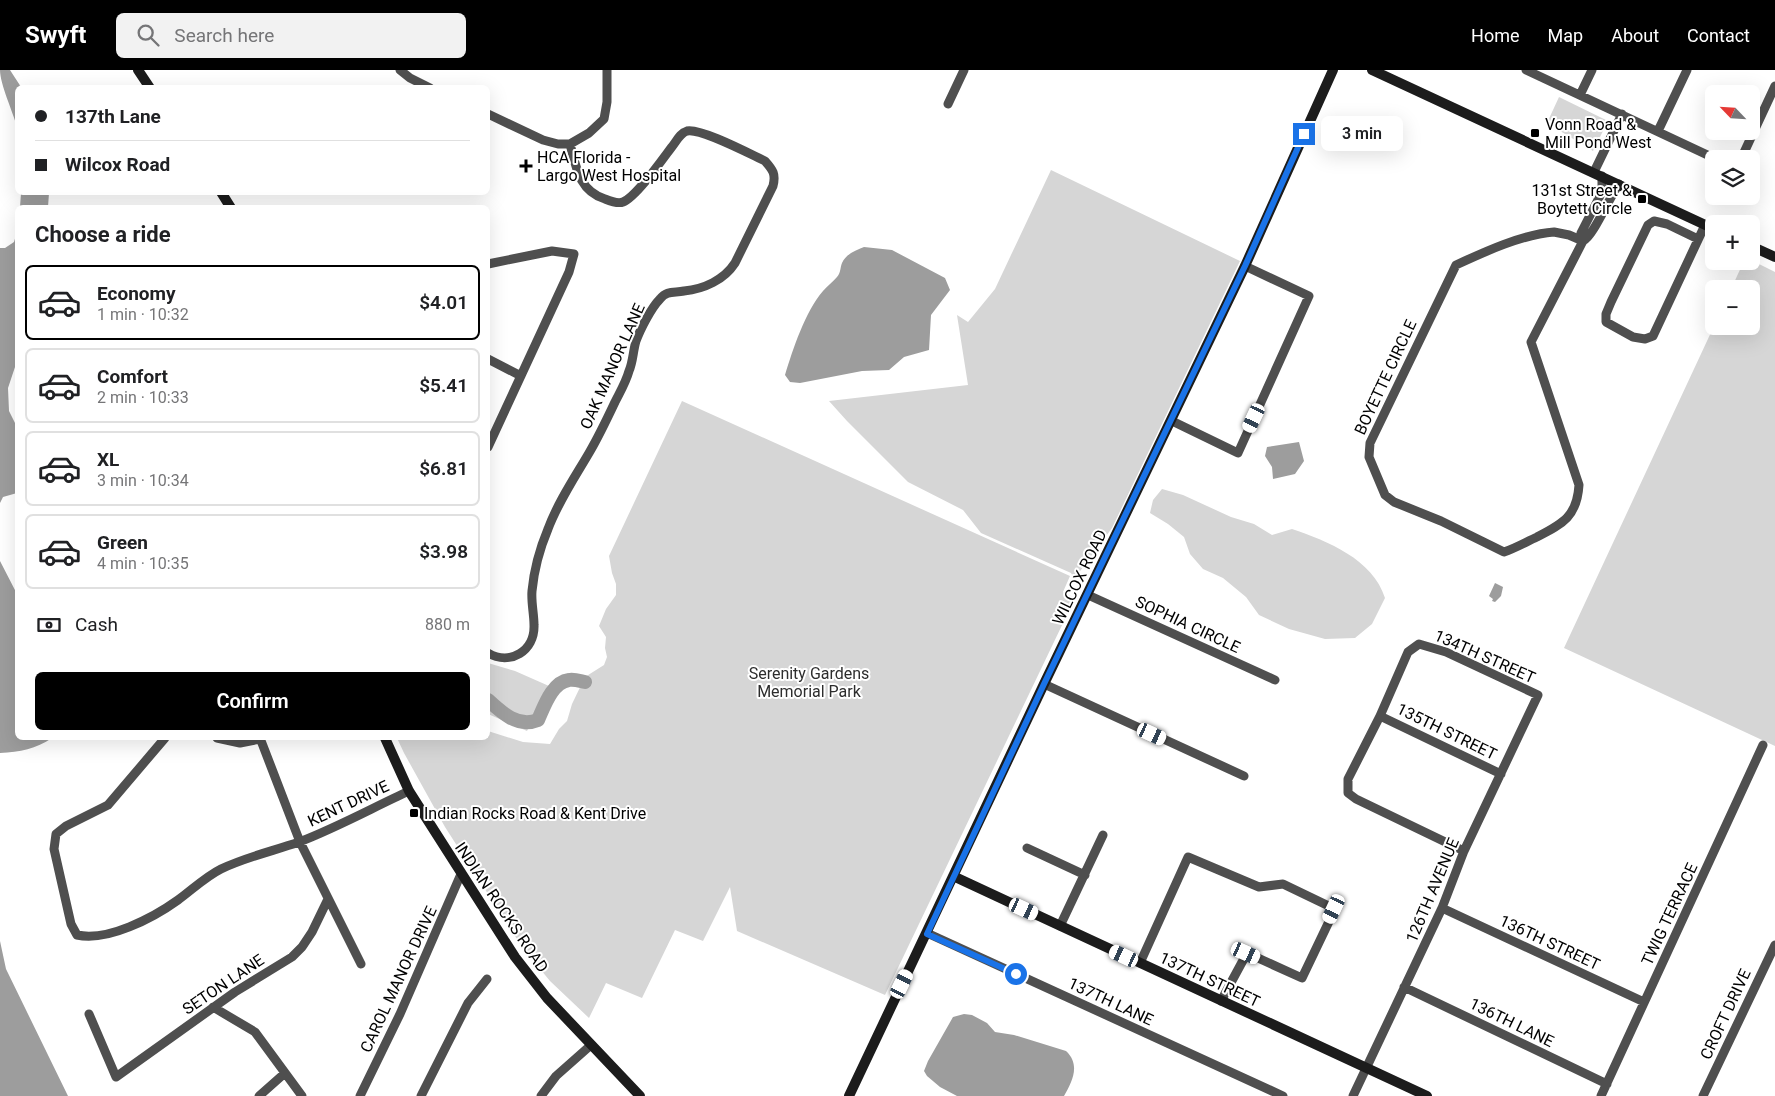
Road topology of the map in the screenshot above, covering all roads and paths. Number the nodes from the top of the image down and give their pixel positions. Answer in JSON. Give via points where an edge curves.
{"nodes":[{"id":1,"x":138,"y":70,"type":"edge"},
{"id":2,"x":400,"y":70,"type":"edge"},
{"id":3,"x":607,"y":70,"type":"edge"},
{"id":4,"x":964,"y":70,"type":"edge"},
{"id":5,"x":1333,"y":70,"type":"edge"},
{"id":6,"x":1372,"y":70,"type":"edge"},
{"id":7,"x":1526,"y":70,"type":"edge"},
{"id":8,"x":1592,"y":70,"type":"edge"},
{"id":9,"x":1687,"y":70,"type":"edge"},
{"id":10,"x":148,"y":85,"type":"edge"},
{"id":11,"x":424,"y":85,"type":"edge"},
{"id":12,"x":1775,"y":86,"type":"edge"},
{"id":13,"x":1580,"y":96,"type":"junction"},
{"id":14,"x":948,"y":104,"type":"dead end"},
{"id":15,"x":1622,"y":114,"type":"junction"},
{"id":16,"x":490,"y":115,"type":"edge"},
{"id":17,"x":1658,"y":131,"type":"junction"},
{"id":18,"x":570,"y":144,"type":"junction"},
{"id":19,"x":1745,"y":150,"type":"edge"},
{"id":20,"x":1705,"y":154,"type":"edge"},
{"id":21,"x":1598,"y":174,"type":"junction"},
{"id":22,"x":1619,"y":184,"type":"junction"},
{"id":23,"x":1705,"y":225,"type":"edge"},
{"id":24,"x":1705,"y":232,"type":"edge"},
{"id":25,"x":1698,"y":238,"type":"junction"},
{"id":26,"x":1583,"y":241,"type":"junction"},
{"id":27,"x":1760,"y":250,"type":"edge"},
{"id":28,"x":1775,"y":257,"type":"edge"},
{"id":29,"x":490,"y":264,"type":"edge"},
{"id":30,"x":1245,"y":266,"type":"junction"},
{"id":31,"x":490,"y":360,"type":"edge"},
{"id":32,"x":521,"y":376,"type":"junction"},
{"id":33,"x":1172,"y":421,"type":"junction"},
{"id":34,"x":490,"y":443,"type":"edge"},
{"id":35,"x":1088,"y":595,"type":"junction"},
{"id":36,"x":490,"y":654,"type":"edge"},
{"id":37,"x":1275,"y":680,"type":"dead end"},
{"id":38,"x":1044,"y":684,"type":"junction"},
{"id":39,"x":1538,"y":696,"type":"joint"},
{"id":40,"x":1380,"y":716,"type":"junction"},
{"id":41,"x":163,"y":740,"type":"edge"},
{"id":42,"x":226,"y":740,"type":"edge"},
{"id":43,"x":252,"y":740,"type":"edge"},
{"id":44,"x":261,"y":740,"type":"edge"},
{"id":45,"x":386,"y":740,"type":"edge"},
{"id":46,"x":1763,"y":745,"type":"dead end"},
{"id":47,"x":1501,"y":774,"type":"junction"},
{"id":48,"x":1244,"y":776,"type":"dead end"},
{"id":49,"x":410,"y":791,"type":"junction"},
{"id":50,"x":1103,"y":835,"type":"dead end"},
{"id":51,"x":300,"y":842,"type":"junction"},
{"id":52,"x":1027,"y":848,"type":"dead end"},
{"id":53,"x":1464,"y":851,"type":"junction"},
{"id":54,"x":461,"y":874,"type":"junction"},
{"id":55,"x":1084,"y":874,"type":"junction"},
{"id":56,"x":953,"y":876,"type":"junction"},
{"id":57,"x":328,"y":898,"type":"junction"},
{"id":58,"x":1442,"y":908,"type":"junction"},
{"id":59,"x":1060,"y":926,"type":"junction"},
{"id":60,"x":927,"y":934,"type":"junction"},
{"id":61,"x":1775,"y":945,"type":"edge"},
{"id":62,"x":1140,"y":963,"type":"junction"},
{"id":63,"x":361,"y":964,"type":"dead end"},
{"id":64,"x":487,"y":979,"type":"dead end"},
{"id":65,"x":1404,"y":988,"type":"junction"},
{"id":66,"x":1221,"y":1000,"type":"junction"},
{"id":67,"x":1644,"y":1002,"type":"junction"},
{"id":68,"x":213,"y":1007,"type":"junction"},
{"id":69,"x":89,"y":1014,"type":"dead end"},
{"id":70,"x":591,"y":1045,"type":"junction"},
{"id":71,"x":1366,"y":1068,"type":"junction"},
{"id":72,"x":285,"y":1073,"type":"junction"},
{"id":73,"x":1607,"y":1084,"type":"junction"},
{"id":74,"x":259,"y":1096,"type":"edge"},
{"id":75,"x":302,"y":1096,"type":"edge"},
{"id":76,"x":360,"y":1096,"type":"edge"},
{"id":77,"x":421,"y":1096,"type":"edge"},
{"id":78,"x":541,"y":1096,"type":"edge"},
{"id":79,"x":640,"y":1096,"type":"edge"},
{"id":80,"x":849,"y":1096,"type":"edge"},
{"id":81,"x":1283,"y":1096,"type":"edge"},
{"id":82,"x":1353,"y":1096,"type":"edge"},
{"id":83,"x":1428,"y":1096,"type":"edge"},
{"id":84,"x":1601,"y":1096,"type":"edge"},
{"id":85,"x":1703,"y":1096,"type":"edge"}],
"edges":[{"from":1,"to":10,"type":"street"},
{"from":2,"to":11,"type":"street"},
{"from":3,"to":18,"type":"street","via":[[604,119]]},
{"from":4,"to":14,"type":"street"},
{"from":5,"to":30,"type":"street","name":"WILCOX ROAD"},
{"from":6,"to":21,"type":"street"},
{"from":7,"to":13,"type":"street"},
{"from":8,"to":13,"type":"street"},
{"from":9,"to":17,"type":"street"},
{"from":12,"to":19,"type":"street"},
{"from":13,"to":15,"type":"street"},
{"from":15,"to":17,"type":"street"},
{"from":15,"to":21,"type":"street","name":"BOYETTE CIRCLE"},
{"from":16,"to":18,"type":"street","via":[[543,140]]},
{"from":17,"to":20,"type":"street"},
{"from":18,"to":36,"type":"street","name":"OAK MANOR LANE","via":[[577,174],[584,185],[601,198],[613,202],[629,198],[686,132],[699,131],[765,161],[775,175],[773,186],[728,273],[701,287],[670,291],[656,303],[636,341],[630,370],[622,387],[551,520],[532,592],[535,627],[527,648],[511,658]]},
{"from":21,"to":22,"type":"street"},
{"from":21,"to":26,"type":"street","name":"BOYETTE CIRCLE","via":[[1602,192],[1581,233]]},
{"from":22,"to":23,"type":"street"},
{"from":22,"to":26,"type":"street","name":"BOYETTE CIRCLE","via":[[1590,235]]},
{"from":24,"to":25,"type":"street"},
{"from":25,"to":25,"type":"street","via":[[1653,336],[1645,340],[1606,322],[1608,308],[1648,225],[1654,221],[1667,224]]},
{"from":26,"to":26,"type":"street","name":"BOYETTE CIRCLE","via":[[1531,342],[1579,485],[1573,511],[1563,523],[1504,552],[1394,502],[1385,495],[1374,472],[1369,457],[1370,443],[1456,265],[1538,233],[1554,232]]},
{"from":27,"to":28,"type":"street"},
{"from":29,"to":32,"type":"street","via":[[552,251],[574,254],[569,272]]},
{"from":30,"to":33,"type":"street","name":"WILCOX ROAD"},
{"from":30,"to":33,"type":"street","via":[[1309,296],[1238,453]]},
{"from":31,"to":32,"type":"street"},
{"from":32,"to":34,"type":"street"},
{"from":33,"to":35,"type":"street","name":"WILCOX ROAD"},
{"from":35,"to":37,"type":"street","name":"SOPHIA CIRCLE"},
{"from":35,"to":38,"type":"street","name":"WILCOX ROAD"},
{"from":38,"to":48,"type":"street"},
{"from":38,"to":56,"type":"street","name":"WILCOX ROAD"},
{"from":39,"to":40,"type":"street","name":"134TH STREET","via":[[1446,652],[1419,644],[1408,652]]},
{"from":39,"to":47,"type":"street","name":"126TH AVENUE"},
{"from":40,"to":47,"type":"street","name":"135TH STREET"},
{"from":40,"to":53,"type":"street","via":[[1348,779],[1348,793]]},
{"from":41,"to":51,"type":"street","name":"KENT DRIVE","via":[[108,805],[56,834],[54,849],[71,924],[77,935],[87,938],[144,921],[221,869],[245,858]]},
{"from":42,"to":43,"type":"street","via":[[240,743]]},
{"from":44,"to":51,"type":"street"},
{"from":45,"to":49,"type":"street","name":"INDIAN ROCKS ROAD"},
{"from":46,"to":67,"type":"street","name":"TWIG TERRACE"},
{"from":47,"to":53,"type":"street","name":"126TH AVENUE"},
{"from":49,"to":51,"type":"street","name":"KENT DRIVE"},
{"from":49,"to":54,"type":"street","name":"INDIAN ROCKS ROAD"},
{"from":50,"to":55,"type":"street"},
{"from":51,"to":57,"type":"street"},
{"from":52,"to":55,"type":"street"},
{"from":53,"to":58,"type":"street","name":"126TH AVENUE"},
{"from":54,"to":70,"type":"street","name":"INDIAN ROCKS ROAD","via":[[514,957]]},
{"from":54,"to":76,"type":"street","name":"CAROL MANOR DRIVE"},
{"from":55,"to":59,"type":"street"},
{"from":56,"to":59,"type":"street","name":"137TH STREET"},
{"from":56,"to":60,"type":"street","name":"WILCOX ROAD"},
{"from":57,"to":63,"type":"street"},
{"from":57,"to":68,"type":"street","name":"SETON LANE","via":[[312,932],[292,957]]},
{"from":58,"to":65,"type":"street","name":"126TH AVENUE"},
{"from":58,"to":67,"type":"street","name":"136TH STREET"},
{"from":59,"to":62,"type":"street","name":"137TH STREET"},
{"from":60,"to":80,"type":"street","name":"WILCOX ROAD"},
{"from":60,"to":81,"type":"street","name":"137TH LANE"},
{"from":61,"to":85,"type":"street","name":"CROFT DRIVE"},
{"from":62,"to":66,"type":"street","name":"137TH STREET"},
{"from":62,"to":66,"type":"street","via":[[1188,857],[1259,887],[1283,884],[1334,909],[1302,978],[1246,953]]},
{"from":64,"to":77,"type":"street","via":[[468,1003]]},
{"from":65,"to":71,"type":"street","name":"126TH AVENUE"},
{"from":65,"to":73,"type":"street","name":"136TH LANE"},
{"from":66,"to":71,"type":"street","name":"137TH STREET"},
{"from":67,"to":73,"type":"street","name":"TWIG TERRACE"},
{"from":68,"to":69,"type":"street","name":"SETON LANE","via":[[116,1076]]},
{"from":68,"to":72,"type":"street","via":[[254,1032]]},
{"from":70,"to":78,"type":"street","via":[[556,1076]]},
{"from":70,"to":79,"type":"street","name":"INDIAN ROCKS ROAD"},
{"from":71,"to":82,"type":"street","name":"126TH AVENUE"},
{"from":71,"to":83,"type":"street","name":"137TH STREET"},
{"from":72,"to":74,"type":"street"},
{"from":72,"to":75,"type":"street"},
{"from":73,"to":84,"type":"street","name":"TWIG TERRACE"}]}
